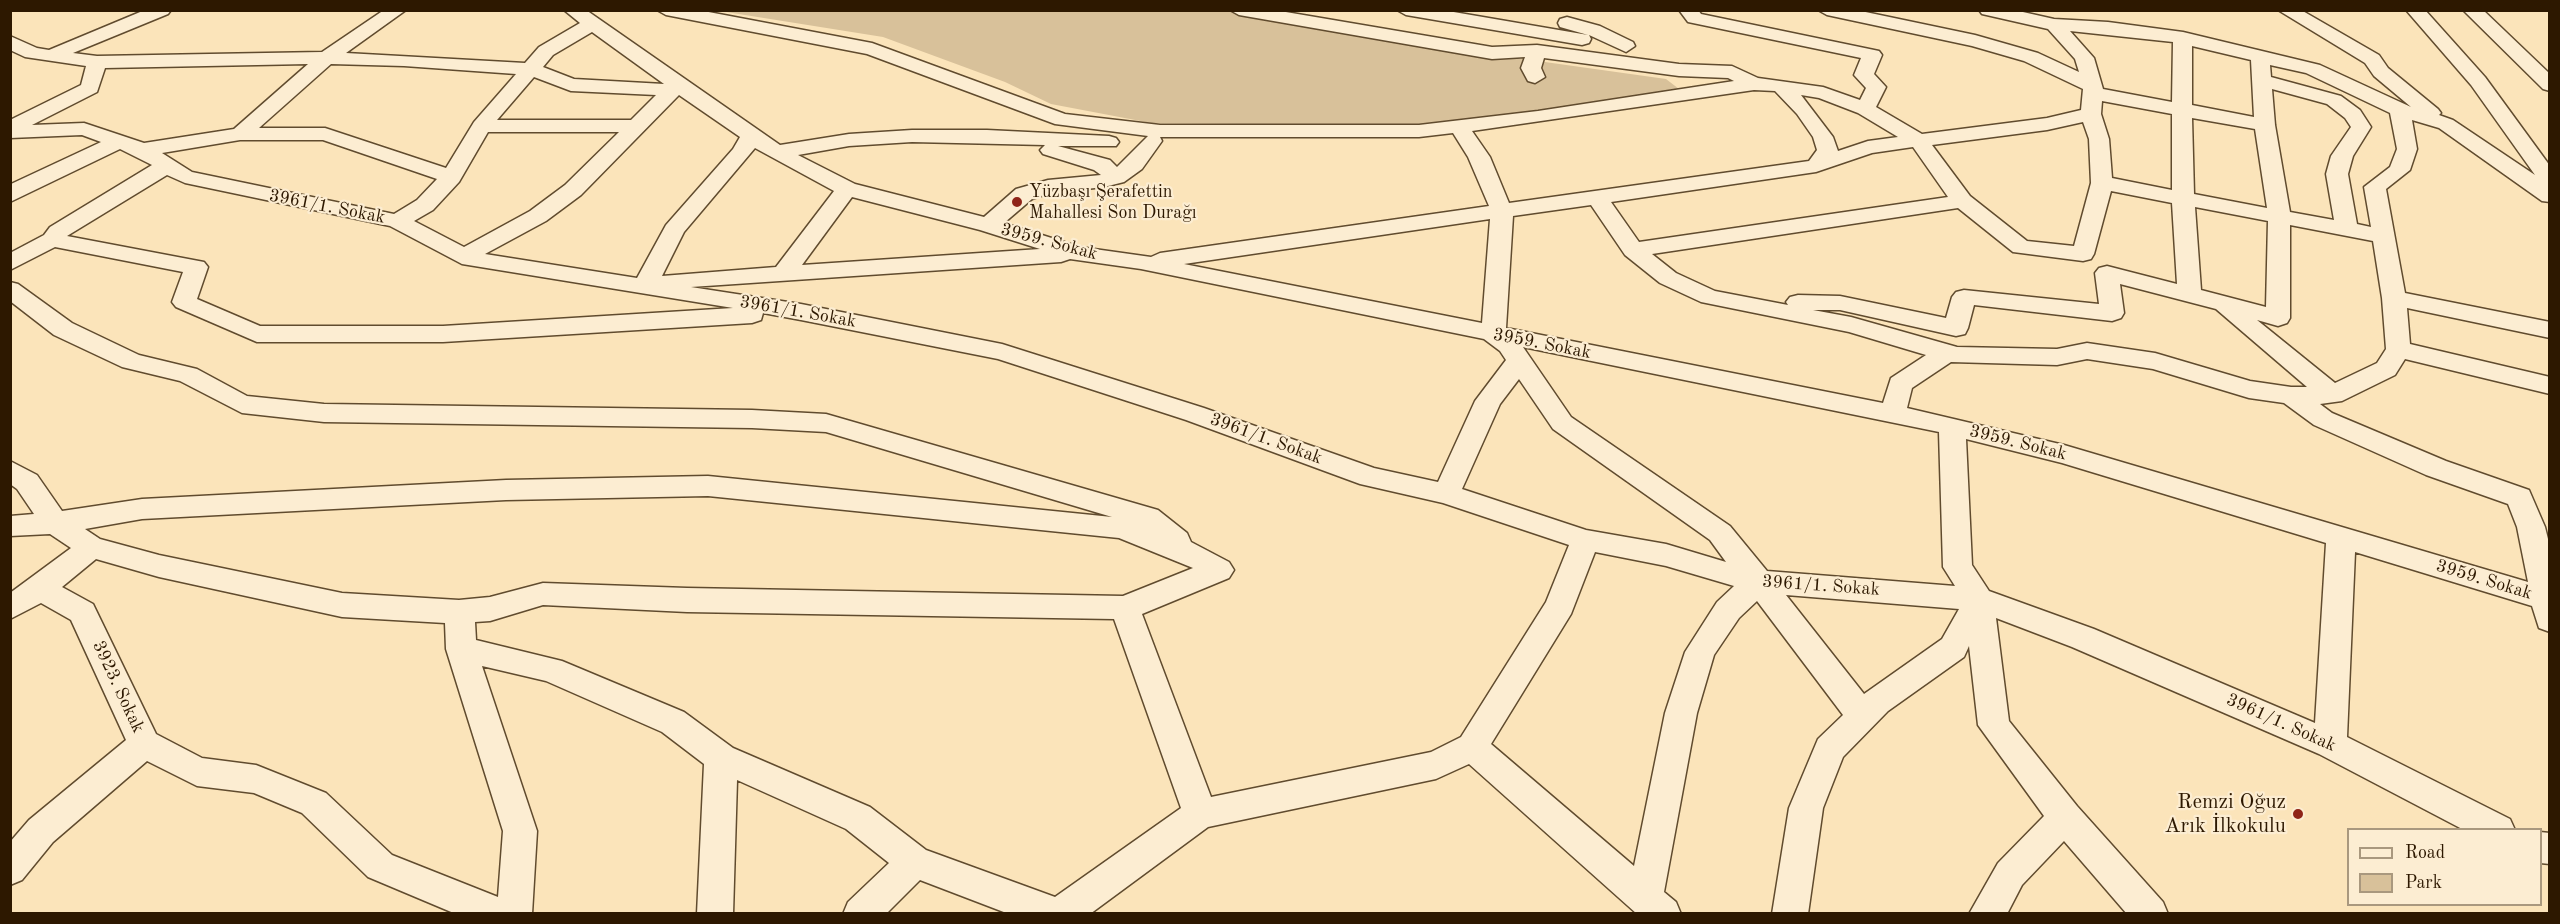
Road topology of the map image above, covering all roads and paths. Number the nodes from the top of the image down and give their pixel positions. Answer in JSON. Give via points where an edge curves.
{"nodes":[{"id":1,"x":397,"y":10,"type":"edge"},
{"id":2,"x":573,"y":10,"type":"edge"},
{"id":3,"x":666,"y":10,"type":"edge"},
{"id":4,"x":1239,"y":10,"type":"edge"},
{"id":5,"x":1406,"y":10,"type":"edge"},
{"id":6,"x":1519,"y":10,"type":"edge"},
{"id":7,"x":1688,"y":10,"type":"edge"},
{"id":8,"x":1827,"y":10,"type":"edge"},
{"id":9,"x":1988,"y":10,"type":"edge"},
{"id":10,"x":2287,"y":10,"type":"edge"},
{"id":11,"x":2415,"y":10,"type":"edge"},
{"id":12,"x":2472,"y":10,"type":"edge"},
{"id":13,"x":154,"y":12,"type":"edge"},
{"id":14,"x":2110,"y":19,"type":"edge"},
{"id":15,"x":592,"y":24,"type":"junction"},
{"id":16,"x":2054,"y":25,"type":"junction"},
{"id":17,"x":2183,"y":38,"type":"junction"},
{"id":18,"x":10,"y":42,"type":"edge"},
{"id":19,"x":1626,"y":46,"type":"junction"},
{"id":20,"x":1537,"y":51,"type":"junction"},
{"id":21,"x":2260,"y":55,"type":"junction"},
{"id":22,"x":51,"y":56,"type":"junction"},
{"id":23,"x":326,"y":58,"type":"junction"},
{"id":24,"x":97,"y":62,"type":"junction"},
{"id":25,"x":531,"y":69,"type":"junction"},
{"id":26,"x":1732,"y":72,"type":"junction"},
{"id":27,"x":2261,"y":80,"type":"junction"},
{"id":28,"x":1754,"y":84,"type":"junction"},
{"id":29,"x":2550,"y":85,"type":"edge"},
{"id":30,"x":1781,"y":86,"type":"junction"},
{"id":31,"x":675,"y":88,"type":"junction"},
{"id":32,"x":2092,"y":98,"type":"junction"},
{"id":33,"x":1865,"y":109,"type":"junction"},
{"id":34,"x":2183,"y":109,"type":"junction"},
{"id":35,"x":2400,"y":110,"type":"junction"},
{"id":36,"x":1538,"y":117,"type":"junction"},
{"id":37,"x":2446,"y":124,"type":"junction"},
{"id":38,"x":2265,"y":125,"type":"junction"},
{"id":39,"x":481,"y":126,"type":"junction"},
{"id":40,"x":637,"y":126,"type":"junction"},
{"id":41,"x":1459,"y":126,"type":"junction"},
{"id":42,"x":10,"y":130,"type":"edge"},
{"id":43,"x":240,"y":134,"type":"junction"},
{"id":44,"x":751,"y":136,"type":"junction"},
{"id":45,"x":1156,"y":136,"type":"junction"},
{"id":46,"x":1022,"y":138,"type":"junction"},
{"id":47,"x":1919,"y":141,"type":"junction"},
{"id":48,"x":118,"y":142,"type":"junction"},
{"id":49,"x":142,"y":150,"type":"junction"},
{"id":50,"x":778,"y":152,"type":"junction"},
{"id":51,"x":166,"y":166,"type":"junction"},
{"id":52,"x":1816,"y":166,"type":"junction"},
{"id":53,"x":451,"y":177,"type":"junction"},
{"id":54,"x":1116,"y":177,"type":"junction"},
{"id":55,"x":2550,"y":182,"type":"edge"},
{"id":56,"x":2103,"y":183,"type":"junction"},
{"id":57,"x":848,"y":189,"type":"junction"},
{"id":58,"x":10,"y":196,"type":"edge"},
{"id":59,"x":2550,"y":196,"type":"edge"},
{"id":60,"x":2183,"y":197,"type":"junction"},
{"id":61,"x":1598,"y":199,"type":"junction"},
{"id":62,"x":1962,"y":201,"type":"junction"},
{"id":63,"x":1502,"y":212,"type":"junction"},
{"id":64,"x":2278,"y":214,"type":"junction"},
{"id":65,"x":397,"y":221,"type":"junction"},
{"id":66,"x":988,"y":225,"type":"junction"},
{"id":67,"x":2346,"y":227,"type":"junction"},
{"id":68,"x":2382,"y":236,"type":"junction"},
{"id":69,"x":52,"y":240,"type":"junction"},
{"id":70,"x":1634,"y":250,"type":"junction"},
{"id":71,"x":1077,"y":254,"type":"junction"},
{"id":72,"x":2083,"y":254,"type":"junction"},
{"id":73,"x":462,"y":257,"type":"junction"},
{"id":74,"x":1140,"y":262,"type":"junction"},
{"id":75,"x":10,"y":263,"type":"edge"},
{"id":76,"x":2107,"y":273,"type":"junction"},
{"id":77,"x":783,"y":274,"type":"junction"},
{"id":78,"x":645,"y":286,"type":"junction"},
{"id":79,"x":10,"y":289,"type":"edge"},
{"id":80,"x":2189,"y":295,"type":"junction"},
{"id":81,"x":1709,"y":297,"type":"junction"},
{"id":82,"x":2394,"y":298,"type":"junction"},
{"id":83,"x":2221,"y":303,"type":"junction"},
{"id":84,"x":801,"y":312,"type":"junction"},
{"id":85,"x":2550,"y":330,"type":"edge"},
{"id":86,"x":1493,"y":334,"type":"junction"},
{"id":87,"x":2398,"y":349,"type":"junction"},
{"id":88,"x":1948,"y":352,"type":"junction"},
{"id":89,"x":1519,"y":362,"type":"junction"},
{"id":90,"x":2550,"y":386,"type":"edge"},
{"id":91,"x":2333,"y":395,"type":"junction"},
{"id":92,"x":2291,"y":396,"type":"junction"},
{"id":93,"x":1893,"y":414,"type":"junction"},
{"id":94,"x":1952,"y":426,"type":"junction"},
{"id":95,"x":10,"y":471,"type":"edge"},
{"id":96,"x":1446,"y":494,"type":"junction"},
{"id":97,"x":55,"y":523,"type":"junction"},
{"id":98,"x":10,"y":526,"type":"edge"},
{"id":99,"x":2341,"y":538,"type":"junction"},
{"id":100,"x":1585,"y":540,"type":"junction"},
{"id":101,"x":91,"y":547,"type":"junction"},
{"id":102,"x":1194,"y":555,"type":"junction"},
{"id":103,"x":1758,"y":582,"type":"junction"},
{"id":104,"x":40,"y":589,"type":"junction"},
{"id":105,"x":1979,"y":598,"type":"junction"},
{"id":106,"x":2547,"y":606,"type":"edge"},
{"id":107,"x":10,"y":608,"type":"edge"},
{"id":108,"x":1125,"y":608,"type":"junction"},
{"id":109,"x":459,"y":612,"type":"junction"},
{"id":110,"x":461,"y":649,"type":"junction"},
{"id":111,"x":1863,"y":716,"type":"junction"},
{"id":112,"x":144,"y":744,"type":"junction"},
{"id":113,"x":2330,"y":744,"type":"junction"},
{"id":114,"x":1472,"y":747,"type":"junction"},
{"id":115,"x":721,"y":758,"type":"junction"},
{"id":116,"x":1200,"y":814,"type":"junction"},
{"id":117,"x":2065,"y":817,"type":"junction"},
{"id":118,"x":2494,"y":828,"type":"edge"},
{"id":119,"x":914,"y":862,"type":"junction"},
{"id":120,"x":10,"y":869,"type":"edge"},
{"id":121,"x":1654,"y":906,"type":"edge"},
{"id":122,"x":499,"y":914,"type":"edge"},
{"id":123,"x":514,"y":914,"type":"edge"},
{"id":124,"x":715,"y":914,"type":"edge"},
{"id":125,"x":861,"y":914,"type":"edge"},
{"id":126,"x":1055,"y":914,"type":"edge"},
{"id":127,"x":1061,"y":914,"type":"edge"},
{"id":128,"x":1790,"y":914,"type":"edge"},
{"id":129,"x":1987,"y":914,"type":"edge"},
{"id":130,"x":2150,"y":914,"type":"edge"}],
"edges":[{"from":1,"to":23,"type":"street"},
{"from":2,"to":15,"type":"street","name":"3959. Sokak"},
{"from":3,"to":45,"type":"street","via":[[872,49],[1062,120]]},
{"from":4,"to":20,"type":"street","via":[[1492,53]]},
{"from":5,"to":19,"type":"street"},
{"from":6,"to":19,"type":"street","via":[[1593,30]]},
{"from":7,"to":33,"type":"street","via":[[1695,18],[1872,56],[1864,75],[1876,87]]},
{"from":8,"to":32,"type":"street","via":[[1975,41],[2031,57]]},
{"from":9,"to":16,"type":"street"},
{"from":10,"to":37,"type":"street","via":[[2372,59],[2381,72]]},
{"from":11,"to":55,"type":"street","via":[[2478,81]]},
{"from":12,"to":29,"type":"street"},
{"from":13,"to":22,"type":"street"},
{"from":14,"to":16,"type":"street"},
{"from":14,"to":17,"type":"street"},
{"from":15,"to":25,"type":"street","via":[[546,51]]},
{"from":15,"to":31,"type":"street","name":"3959. Sokak"},
{"from":16,"to":32,"type":"street","via":[[2084,58]]},
{"from":17,"to":21,"type":"street"},
{"from":17,"to":34,"type":"street"},
{"from":18,"to":22,"type":"street","via":[[32,53]]},
{"from":19,"to":26,"type":"street","via":[[1699,60]]},
{"from":20,"to":26,"type":"street","via":[[1679,70]]},
{"from":20,"to":36,"type":"street","via":[[1531,69]]},
{"from":21,"to":27,"type":"street"},
{"from":21,"to":35,"type":"street","via":[[2313,69]]},
{"from":22,"to":24,"type":"street"},
{"from":23,"to":24,"type":"street"},
{"from":23,"to":25,"type":"street"},
{"from":23,"to":43,"type":"street"},
{"from":24,"to":42,"type":"street","via":[[90,88]]},
{"from":25,"to":31,"type":"street","via":[[571,85]]},
{"from":25,"to":39,"type":"street"},
{"from":26,"to":28,"type":"street"},
{"from":27,"to":38,"type":"street"},
{"from":27,"to":67,"type":"street","via":[[2334,100],[2353,114],[2361,127],[2342,156],[2337,174]]},
{"from":28,"to":30,"type":"street"},
{"from":28,"to":36,"type":"street"},
{"from":30,"to":33,"type":"street","via":[[1823,93]]},
{"from":30,"to":52,"type":"street","via":[[1823,137],[1828,150]]},
{"from":31,"to":40,"type":"street"},
{"from":31,"to":44,"type":"street","name":"3959. Sokak"},
{"from":32,"to":34,"type":"street"},
{"from":32,"to":47,"type":"street","via":[[2047,124]]},
{"from":32,"to":56,"type":"street"},
{"from":33,"to":47,"type":"street"},
{"from":34,"to":38,"type":"street"},
{"from":34,"to":60,"type":"street"},
{"from":35,"to":37,"type":"street"},
{"from":35,"to":68,"type":"street","via":[[2408,149],[2399,170],[2376,187]]},
{"from":36,"to":41,"type":"street"},
{"from":37,"to":59,"type":"street"},
{"from":38,"to":64,"type":"street"},
{"from":39,"to":40,"type":"street"},
{"from":39,"to":53,"type":"street"},
{"from":40,"to":73,"type":"street","via":[[573,190],[538,216]]},
{"from":41,"to":45,"type":"street","via":[[1419,131]]},
{"from":41,"to":63,"type":"street","via":[[1479,157]]},
{"from":42,"to":48,"type":"street","name":"3961/1. Sokak","via":[[84,129]]},
{"from":43,"to":49,"type":"street"},
{"from":43,"to":53,"type":"street","via":[[325,134]]},
{"from":44,"to":50,"type":"street","name":"3959. Sokak"},
{"from":44,"to":78,"type":"street","via":[[742,152],[674,230]]},
{"from":45,"to":46,"type":"street","via":[[1119,143]]},
{"from":45,"to":54,"type":"street","via":[[1134,164]]},
{"from":46,"to":50,"type":"street","via":[[912,136],[849,140]]},
{"from":46,"to":54,"type":"street","via":[[1034,147],[1102,165]]},
{"from":47,"to":52,"type":"street","via":[[1868,147]]},
{"from":47,"to":62,"type":"street"},
{"from":48,"to":49,"type":"street","name":"3961/1. Sokak"},
{"from":48,"to":58,"type":"street"},
{"from":49,"to":51,"type":"street","name":"3961/1. Sokak"},
{"from":50,"to":57,"type":"street","name":"3959. Sokak"},
{"from":51,"to":65,"type":"street","name":"3961/1. Sokak","via":[[185,177]]},
{"from":51,"to":69,"type":"street","via":[[58,232]]},
{"from":52,"to":61,"type":"street"},
{"from":53,"to":65,"type":"street","via":[[425,205]]},
{"from":54,"to":66,"type":"street","via":[[1024,194]]},
{"from":56,"to":60,"type":"street"},
{"from":56,"to":72,"type":"street"},
{"from":57,"to":66,"type":"street","name":"3959. Sokak"},
{"from":57,"to":77,"type":"street"},
{"from":60,"to":64,"type":"street"},
{"from":60,"to":80,"type":"street"},
{"from":61,"to":63,"type":"street"},
{"from":61,"to":70,"type":"street"},
{"from":62,"to":70,"type":"street"},
{"from":62,"to":72,"type":"street","via":[[2021,247]]},
{"from":63,"to":74,"type":"street"},
{"from":63,"to":86,"type":"street"},
{"from":64,"to":67,"type":"street"},
{"from":64,"to":83,"type":"street","via":[[2278,318]]},
{"from":65,"to":73,"type":"street","name":"3961/1. Sokak","via":[[451,247]]},
{"from":66,"to":71,"type":"street","name":"3959. Sokak"},
{"from":67,"to":68,"type":"street"},
{"from":68,"to":82,"type":"street"},
{"from":69,"to":75,"type":"street"},
{"from":69,"to":84,"type":"street","via":[[196,267],[184,302],[257,334],[443,334]]},
{"from":70,"to":81,"type":"street","via":[[1668,278]]},
{"from":71,"to":74,"type":"street","name":"3959. Sokak"},
{"from":71,"to":77,"type":"street"},
{"from":72,"to":76,"type":"street"},
{"from":73,"to":78,"type":"street","name":"3961/1. Sokak"},
{"from":74,"to":86,"type":"street","name":"3959. Sokak"},
{"from":76,"to":80,"type":"street"},
{"from":76,"to":81,"type":"street","via":[[2112,313],[1964,297],[1956,328],[1840,303]]},
{"from":77,"to":78,"type":"street"},
{"from":78,"to":84,"type":"street","name":"3961/1. Sokak"},
{"from":79,"to":102,"type":"street","via":[[63,329],[130,361],[188,375],[242,404],[324,413],[826,423],[1148,517]]},
{"from":80,"to":83,"type":"street"},
{"from":81,"to":88,"type":"street","via":[[1851,325]]},
{"from":82,"to":85,"type":"street"},
{"from":82,"to":87,"type":"street"},
{"from":83,"to":91,"type":"street"},
{"from":84,"to":96,"type":"street","name":"3961/1. Sokak","via":[[1002,352],[1195,414],[1370,477]]},
{"from":86,"to":89,"type":"street","via":[[1509,345]]},
{"from":86,"to":93,"type":"street","name":"3959. Sokak"},
{"from":87,"to":90,"type":"street"},
{"from":87,"to":91,"type":"street","via":[[2386,369]]},
{"from":88,"to":92,"type":"street","via":[[2001,358],[2057,357],[2087,351],[2155,362],[2249,389]]},
{"from":88,"to":93,"type":"street","via":[[1900,384]]},
{"from":89,"to":96,"type":"street","via":[[1488,401]]},
{"from":89,"to":103,"type":"street","via":[[1562,423],[1720,533]]},
{"from":91,"to":92,"type":"street"},
{"from":92,"to":106,"type":"street","via":[[2323,420],[2436,468],[2519,497],[2531,528]]},
{"from":93,"to":94,"type":"street","name":"3959. Sokak"},
{"from":94,"to":99,"type":"street","name":"3959. Sokak","via":[[2064,454]]},
{"from":94,"to":105,"type":"street","via":[[1958,567]]},
{"from":95,"to":97,"type":"street","via":[[27,482]]},
{"from":96,"to":100,"type":"street","name":"3961/1. Sokak"},
{"from":97,"to":98,"type":"street"},
{"from":97,"to":101,"type":"street"},
{"from":97,"to":102,"type":"street","via":[[142,509],[506,490],[708,486],[1121,528]]},
{"from":99,"to":106,"type":"street","name":"3959. Sokak"},
{"from":99,"to":113,"type":"street"},
{"from":100,"to":103,"type":"street","name":"3961/1. Sokak","via":[[1666,555]]},
{"from":100,"to":114,"type":"street","via":[[1560,606]]},
{"from":101,"to":104,"type":"street"},
{"from":101,"to":109,"type":"street","via":[[263,591],[342,605]]},
{"from":102,"to":108,"type":"street","via":[[1219,570]]},
{"from":103,"to":105,"type":"street","name":"3961/1. Sokak"},
{"from":103,"to":111,"type":"street"},
{"from":103,"to":121,"type":"street","via":[[1728,610],[1700,652],[1681,713]]},
{"from":104,"to":107,"type":"street"},
{"from":104,"to":112,"type":"street","name":"3923. Sokak","via":[[82,612]]},
{"from":105,"to":111,"type":"street","via":[[1953,648]]},
{"from":105,"to":113,"type":"street","name":"3961/1. Sokak","via":[[2083,638]]},
{"from":105,"to":117,"type":"street","via":[[1994,725]]},
{"from":108,"to":109,"type":"street","via":[[543,594],[490,609]]},
{"from":108,"to":116,"type":"street"},
{"from":109,"to":110,"type":"street"},
{"from":110,"to":115,"type":"street","via":[[551,670],[673,722]]},
{"from":110,"to":123,"type":"street","via":[[520,831]]},
{"from":111,"to":128,"type":"street","via":[[1830,749],[1806,808]]},
{"from":112,"to":120,"type":"street","via":[[41,831]]},
{"from":112,"to":122,"type":"street","name":"3923. Sokak","via":[[197,772],[256,779],[314,803],[380,866]]},
{"from":113,"to":118,"type":"street","name":"3961/1. Sokak"},
{"from":114,"to":116,"type":"street","via":[[1436,765]]},
{"from":114,"to":121,"type":"street"},
{"from":115,"to":119,"type":"street","via":[[858,818]]},
{"from":115,"to":124,"type":"street"},
{"from":116,"to":127,"type":"street"},
{"from":117,"to":129,"type":"street","via":[[2010,873]]},
{"from":117,"to":130,"type":"street"},
{"from":119,"to":125,"type":"street"},
{"from":119,"to":126,"type":"street"}]}
